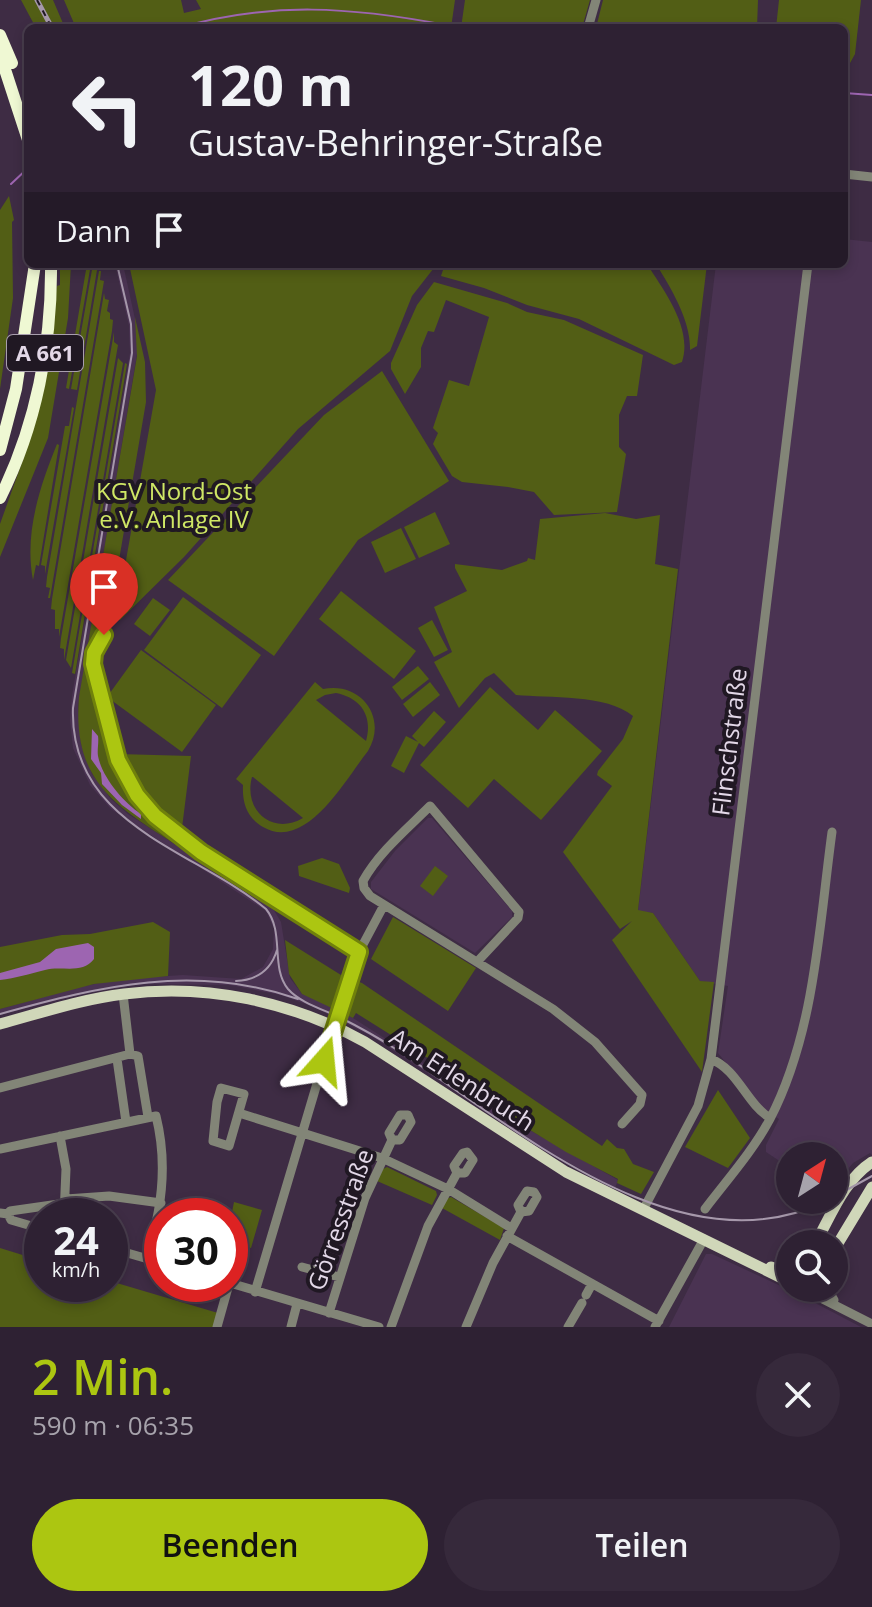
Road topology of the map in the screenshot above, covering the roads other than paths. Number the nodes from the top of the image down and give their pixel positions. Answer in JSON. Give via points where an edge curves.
{"nodes":[{"id":1,"x":596,"y":0,"type":"edge"},
{"id":2,"x":589,"y":24,"type":"edge"},
{"id":3,"x":0,"y":35,"type":"edge"},
{"id":4,"x":0,"y":54,"type":"edge"},
{"id":5,"x":24,"y":100,"type":"edge"},
{"id":6,"x":24,"y":128,"type":"edge"},
{"id":7,"x":848,"y":174,"type":"edge"},
{"id":8,"x":872,"y":177,"type":"edge"},
{"id":9,"x":34,"y":268,"type":"edge"},
{"id":10,"x":51,"y":268,"type":"edge"},
{"id":11,"x":808,"y":268,"type":"edge"},
{"id":12,"x":11,"y":409,"type":"junction"},
{"id":13,"x":0,"y":429,"type":"edge"},
{"id":14,"x":0,"y":450,"type":"edge"},
{"id":15,"x":0,"y":498,"type":"edge"},
{"id":16,"x":104,"y":635,"type":"dead end"},
{"id":17,"x":832,"y":832,"type":"dead end"},
{"id":18,"x":384,"y":905,"type":"junction"},
{"id":19,"x":359,"y":952,"type":"junction"},
{"id":20,"x":477,"y":962,"type":"junction"},
{"id":21,"x":123,"y":994,"type":"junction"},
{"id":22,"x":0,"y":1024,"type":"edge"},
{"id":23,"x":335,"y":1027,"type":"junction"},
{"id":24,"x":130,"y":1054,"type":"junction"},
{"id":25,"x":117,"y":1059,"type":"junction"},
{"id":26,"x":711,"y":1059,"type":"junction"},
{"id":27,"x":0,"y":1088,"type":"edge"},
{"id":28,"x":239,"y":1113,"type":"junction"},
{"id":29,"x":148,"y":1117,"type":"junction"},
{"id":30,"x":770,"y":1118,"type":"junction"},
{"id":31,"x":126,"y":1122,"type":"junction"},
{"id":32,"x":622,"y":1124,"type":"dead end"},
{"id":33,"x":302,"y":1132,"type":"junction"},
{"id":34,"x":60,"y":1136,"type":"junction"},
{"id":35,"x":392,"y":1140,"type":"dead end"},
{"id":36,"x":0,"y":1149,"type":"edge"},
{"id":37,"x":382,"y":1158,"type":"junction"},
{"id":38,"x":872,"y":1162,"type":"edge"},
{"id":39,"x":457,"y":1173,"type":"dead end"},
{"id":40,"x":872,"y":1187,"type":"edge"},
{"id":41,"x":448,"y":1189,"type":"junction"},
{"id":42,"x":66,"y":1198,"type":"edge"},
{"id":43,"x":92,"y":1198,"type":"edge"},
{"id":44,"x":124,"y":1198,"type":"edge"},
{"id":45,"x":161,"y":1198,"type":"edge"},
{"id":46,"x":24,"y":1208,"type":"edge"},
{"id":47,"x":705,"y":1209,"type":"dead end"},
{"id":48,"x":643,"y":1210,"type":"junction"},
{"id":49,"x":521,"y":1212,"type":"dead end"},
{"id":50,"x":4,"y":1214,"type":"edge"},
{"id":51,"x":24,"y":1224,"type":"edge"},
{"id":52,"x":822,"y":1230,"type":"edge"},
{"id":53,"x":846,"y":1230,"type":"edge"},
{"id":54,"x":509,"y":1232,"type":"junction"},
{"id":55,"x":704,"y":1239,"type":"junction"},
{"id":56,"x":302,"y":1267,"type":"dead end"},
{"id":57,"x":776,"y":1272,"type":"edge"},
{"id":58,"x":339,"y":1277,"type":"junction"},
{"id":59,"x":592,"y":1284,"type":"junction"},
{"id":60,"x":248,"y":1290,"type":"edge"},
{"id":61,"x":255,"y":1292,"type":"junction"},
{"id":62,"x":224,"y":1302,"type":"edge"},
{"id":63,"x":832,"y":1302,"type":"edge"},
{"id":64,"x":837,"y":1302,"type":"edge"},
{"id":65,"x":297,"y":1304,"type":"junction"},
{"id":66,"x":329,"y":1313,"type":"junction"},
{"id":67,"x":657,"y":1324,"type":"edge"},
{"id":68,"x":872,"y":1324,"type":"edge"},
{"id":69,"x":217,"y":1327,"type":"edge"},
{"id":70,"x":291,"y":1327,"type":"edge"},
{"id":71,"x":379,"y":1327,"type":"edge"},
{"id":72,"x":391,"y":1327,"type":"edge"},
{"id":73,"x":466,"y":1327,"type":"edge"},
{"id":74,"x":568,"y":1327,"type":"edge"}],
"edges":[{"from":1,"to":2,"type":"street"},
{"from":3,"to":5,"type":"highway"},
{"from":4,"to":6,"type":"highway"},
{"from":7,"to":8,"type":"street"},
{"from":9,"to":12,"type":"highway","number":"A 661"},
{"from":10,"to":15,"type":"highway","number":"A 661","via":[[42,371],[31,419]]},
{"from":11,"to":26,"type":"street","name":"Flinschstraße"},
{"from":12,"to":13,"type":"highway"},
{"from":12,"to":14,"type":"highway","number":"A 661"},
{"from":16,"to":19,"type":"street","via":[[93,664],[113,748],[146,806],[193,847]]},
{"from":17,"to":30,"type":"street","via":[[811,991],[785,1086]]},
{"from":18,"to":19,"type":"street"},
{"from":18,"to":20,"type":"street"},
{"from":18,"to":20,"type":"street","via":[[365,891],[364,878],[430,806],[519,912]]},
{"from":19,"to":23,"type":"street"},
{"from":20,"to":32,"type":"street","via":[[584,1033],[637,1086],[642,1100]]},
{"from":21,"to":22,"type":"main road","name":"Am Erlenbruch"},
{"from":21,"to":23,"type":"main road","name":"Am Erlenbruch","via":[[228,995]]},
{"from":21,"to":24,"type":"street"},
{"from":23,"to":33,"type":"street"},
{"from":23,"to":48,"type":"main road","name":"Am Erlenbruch","via":[[542,1158]]},
{"from":24,"to":25,"type":"street"},
{"from":24,"to":29,"type":"street","via":[[138,1056]]},
{"from":25,"to":27,"type":"street"},
{"from":25,"to":31,"type":"street"},
{"from":26,"to":30,"type":"street","via":[[726,1068]]},
{"from":26,"to":48,"type":"street","name":"Flinschstraße","via":[[698,1106]]},
{"from":28,"to":28,"type":"street","via":[[229,1146],[213,1141],[221,1088],[244,1094]]},
{"from":28,"to":33,"type":"street"},
{"from":29,"to":31,"type":"street"},
{"from":29,"to":45,"type":"street","via":[[156,1116],[158,1125]]},
{"from":30,"to":47,"type":"street"},
{"from":31,"to":34,"type":"street"},
{"from":33,"to":37,"type":"street"},
{"from":33,"to":61,"type":"street"},
{"from":34,"to":36,"type":"street"},
{"from":34,"to":42,"type":"street"},
{"from":35,"to":37,"type":"street","name":"Görresstraße"},
{"from":37,"to":41,"type":"street"},
{"from":37,"to":58,"type":"street","name":"Görresstraße"},
{"from":38,"to":52,"type":"main road","via":[[854,1177]]},
{"from":39,"to":41,"type":"street"},
{"from":40,"to":53,"type":"main road"},
{"from":41,"to":54,"type":"street"},
{"from":41,"to":72,"type":"street","via":[[428,1226]]},
{"from":43,"to":44,"type":"street"},
{"from":46,"to":50,"type":"street"},
{"from":48,"to":55,"type":"main road","name":"Am Erlenbruch"},
{"from":49,"to":54,"type":"street"},
{"from":50,"to":51,"type":"street"},
{"from":54,"to":59,"type":"street"},
{"from":54,"to":73,"type":"street"},
{"from":55,"to":57,"type":"main road","name":"Am Erlenbruch"},
{"from":55,"to":67,"type":"street"},
{"from":56,"to":58,"type":"street"},
{"from":58,"to":66,"type":"street","name":"Görresstraße"},
{"from":59,"to":67,"type":"street"},
{"from":59,"to":74,"type":"street"},
{"from":60,"to":61,"type":"street"},
{"from":61,"to":65,"type":"street"},
{"from":62,"to":69,"type":"street"},
{"from":63,"to":68,"type":"street"},
{"from":64,"to":68,"type":"street"},
{"from":65,"to":66,"type":"street"},
{"from":65,"to":70,"type":"street"},
{"from":66,"to":71,"type":"street"}]}
